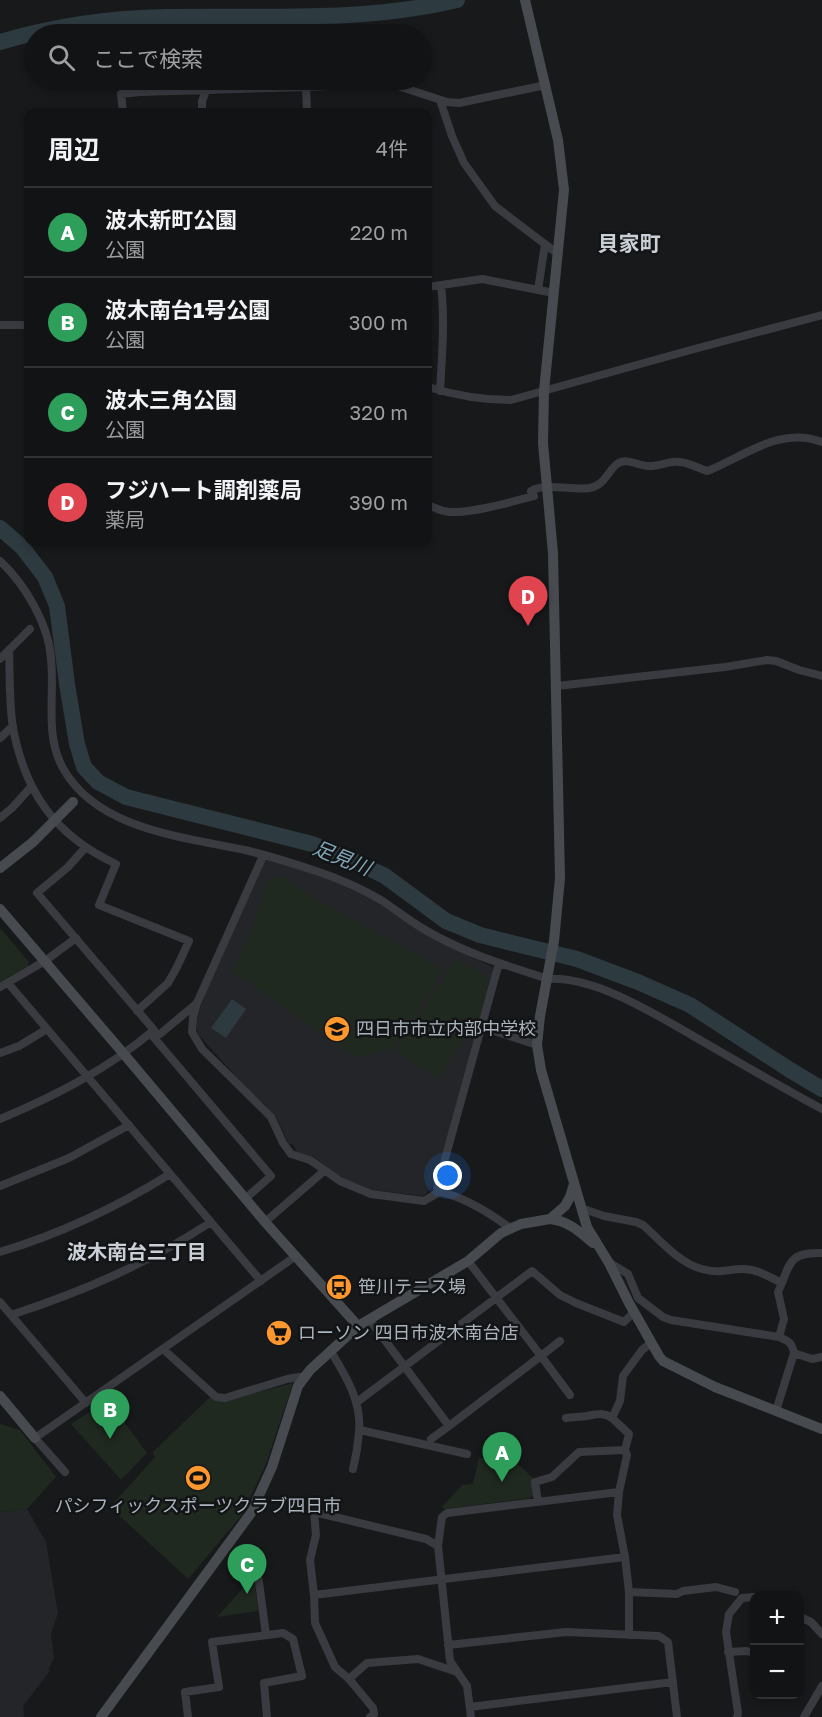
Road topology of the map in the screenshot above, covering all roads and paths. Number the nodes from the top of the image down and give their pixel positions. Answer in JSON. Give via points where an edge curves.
{"nodes":[{"id":1,"x":525,"y":0,"type":"edge"},
{"id":2,"x":545,"y":80,"type":"junction"},
{"id":3,"x":231,"y":90,"type":"edge"},
{"id":4,"x":306,"y":90,"type":"edge"},
{"id":5,"x":410,"y":90,"type":"edge"},
{"id":6,"x":206,"y":91,"type":"junction"},
{"id":7,"x":440,"y":100,"type":"junction"},
{"id":8,"x":123,"y":108,"type":"edge"},
{"id":9,"x":202,"y":108,"type":"edge"},
{"id":10,"x":308,"y":108,"type":"edge"},
{"id":11,"x":545,"y":244,"type":"junction"},
{"id":12,"x":558,"y":254,"type":"junction"},
{"id":13,"x":441,"y":285,"type":"junction"},
{"id":14,"x":432,"y":286,"type":"edge"},
{"id":15,"x":538,"y":290,"type":"junction"},
{"id":16,"x":554,"y":293,"type":"junction"},
{"id":17,"x":822,"y":315,"type":"edge"},
{"id":18,"x":0,"y":325,"type":"edge"},
{"id":19,"x":24,"y":325,"type":"edge"},
{"id":20,"x":432,"y":388,"type":"edge"},
{"id":21,"x":440,"y":391,"type":"junction"},
{"id":22,"x":544,"y":391,"type":"junction"},
{"id":23,"x":822,"y":442,"type":"edge"},
{"id":24,"x":547,"y":487,"type":"junction"},
{"id":25,"x":432,"y":507,"type":"edge"},
{"id":26,"x":0,"y":561,"type":"edge"},
{"id":27,"x":30,"y":629,"type":"dead end"},
{"id":28,"x":9,"y":650,"type":"junction"},
{"id":29,"x":0,"y":658,"type":"edge"},
{"id":30,"x":822,"y":676,"type":"edge"},
{"id":31,"x":557,"y":686,"type":"junction"},
{"id":32,"x":13,"y":726,"type":"junction"},
{"id":33,"x":0,"y":738,"type":"edge"},
{"id":34,"x":31,"y":787,"type":"junction"},
{"id":35,"x":73,"y":801,"type":"dead end"},
{"id":36,"x":0,"y":818,"type":"edge"},
{"id":37,"x":54,"y":821,"type":"junction"},
{"id":38,"x":86,"y":848,"type":"junction"},
{"id":39,"x":263,"y":856,"type":"junction"},
{"id":40,"x":0,"y":868,"type":"edge"},
{"id":41,"x":0,"y":909,"type":"edge"},
{"id":42,"x":76,"y":938,"type":"junction"},
{"id":43,"x":45,"y":961,"type":"junction"},
{"id":44,"x":499,"y":963,"type":"junction"},
{"id":45,"x":548,"y":977,"type":"junction"},
{"id":46,"x":4,"y":985,"type":"edge"},
{"id":47,"x":197,"y":1002,"type":"junction"},
{"id":48,"x":138,"y":1011,"type":"junction"},
{"id":49,"x":482,"y":1027,"type":"junction"},
{"id":50,"x":47,"y":1029,"type":"junction"},
{"id":51,"x":150,"y":1034,"type":"junction"},
{"id":52,"x":160,"y":1034,"type":"dead end"},
{"id":53,"x":537,"y":1045,"type":"junction"},
{"id":54,"x":0,"y":1053,"type":"edge"},
{"id":55,"x":123,"y":1053,"type":"junction"},
{"id":56,"x":88,"y":1076,"type":"junction"},
{"id":57,"x":822,"y":1109,"type":"edge"},
{"id":58,"x":0,"y":1119,"type":"edge"},
{"id":59,"x":129,"y":1125,"type":"junction"},
{"id":60,"x":324,"y":1171,"type":"junction"},
{"id":61,"x":170,"y":1174,"type":"junction"},
{"id":62,"x":574,"y":1181,"type":"junction"},
{"id":63,"x":0,"y":1186,"type":"edge"},
{"id":64,"x":439,"y":1192,"type":"junction"},
{"id":65,"x":246,"y":1198,"type":"junction"},
{"id":66,"x":581,"y":1209,"type":"junction"},
{"id":67,"x":550,"y":1219,"type":"junction"},
{"id":68,"x":211,"y":1222,"type":"junction"},
{"id":69,"x":266,"y":1222,"type":"junction"},
{"id":70,"x":510,"y":1228,"type":"junction"},
{"id":71,"x":600,"y":1249,"type":"junction"},
{"id":72,"x":0,"y":1252,"type":"edge"},
{"id":73,"x":822,"y":1253,"type":"edge"},
{"id":74,"x":296,"y":1256,"type":"junction"},
{"id":75,"x":468,"y":1261,"type":"junction"},
{"id":76,"x":261,"y":1281,"type":"junction"},
{"id":77,"x":782,"y":1283,"type":"junction"},
{"id":78,"x":496,"y":1299,"type":"junction"},
{"id":79,"x":0,"y":1302,"type":"edge"},
{"id":80,"x":634,"y":1305,"type":"junction"},
{"id":81,"x":11,"y":1315,"type":"junction"},
{"id":82,"x":369,"y":1319,"type":"junction"},
{"id":83,"x":358,"y":1326,"type":"junction"},
{"id":84,"x":779,"y":1337,"type":"junction"},
{"id":85,"x":560,"y":1341,"type":"dead end"},
{"id":86,"x":651,"y":1343,"type":"junction"},
{"id":87,"x":163,"y":1349,"type":"junction"},
{"id":88,"x":330,"y":1350,"type":"junction"},
{"id":89,"x":794,"y":1353,"type":"junction"},
{"id":90,"x":541,"y":1356,"type":"junction"},
{"id":91,"x":822,"y":1358,"type":"edge"},
{"id":92,"x":404,"y":1367,"type":"junction"},
{"id":93,"x":305,"y":1376,"type":"junction"},
{"id":94,"x":570,"y":1395,"type":"dead end"},
{"id":95,"x":0,"y":1396,"type":"edge"},
{"id":96,"x":357,"y":1402,"type":"junction"},
{"id":97,"x":86,"y":1403,"type":"junction"},
{"id":98,"x":776,"y":1411,"type":"junction"},
{"id":99,"x":566,"y":1418,"type":"dead end"},
{"id":100,"x":612,"y":1418,"type":"junction"},
{"id":101,"x":448,"y":1426,"type":"junction"},
{"id":102,"x":822,"y":1429,"type":"edge"},
{"id":103,"x":360,"y":1430,"type":"junction"},
{"id":104,"x":35,"y":1438,"type":"junction"},
{"id":105,"x":431,"y":1439,"type":"dead end"},
{"id":106,"x":625,"y":1450,"type":"junction"},
{"id":107,"x":467,"y":1454,"type":"dead end"},
{"id":108,"x":354,"y":1469,"type":"dead end"},
{"id":109,"x":65,"y":1472,"type":"dead end"},
{"id":110,"x":619,"y":1492,"type":"junction"},
{"id":111,"x":538,"y":1502,"type":"junction"},
{"id":112,"x":438,"y":1546,"type":"junction"},
{"id":113,"x":625,"y":1557,"type":"junction"},
{"id":114,"x":258,"y":1575,"type":"dead end"},
{"id":115,"x":441,"y":1581,"type":"junction"},
{"id":116,"x":735,"y":1592,"type":"dead end"},
{"id":117,"x":629,"y":1593,"type":"junction"},
{"id":118,"x":314,"y":1595,"type":"junction"},
{"id":119,"x":750,"y":1596,"type":"edge"},
{"id":120,"x":804,"y":1619,"type":"edge"},
{"id":121,"x":266,"y":1635,"type":"junction"},
{"id":122,"x":629,"y":1635,"type":"junction"},
{"id":123,"x":822,"y":1635,"type":"edge"},
{"id":124,"x":448,"y":1645,"type":"junction"},
{"id":125,"x":728,"y":1652,"type":"junction"},
{"id":126,"x":750,"y":1652,"type":"edge"},
{"id":127,"x":458,"y":1672,"type":"junction"},
{"id":128,"x":349,"y":1679,"type":"junction"},
{"id":129,"x":673,"y":1682,"type":"junction"},
{"id":130,"x":822,"y":1686,"type":"edge"},
{"id":131,"x":471,"y":1712,"type":"edge"},
{"id":132,"x":101,"y":1717,"type":"edge"},
{"id":133,"x":188,"y":1717,"type":"edge"},
{"id":134,"x":267,"y":1717,"type":"edge"},
{"id":135,"x":370,"y":1717,"type":"edge"},
{"id":136,"x":677,"y":1717,"type":"edge"},
{"id":137,"x":737,"y":1717,"type":"edge"},
{"id":138,"x":804,"y":1717,"type":"edge"}],
"edges":[{"from":1,"to":2,"type":"street"},
{"from":2,"to":7,"type":"street","via":[[459,103]]},
{"from":2,"to":12,"type":"street","via":[[564,190]]},
{"from":3,"to":6,"type":"street"},
{"from":4,"to":10,"type":"street"},
{"from":5,"to":7,"type":"street"},
{"from":6,"to":8,"type":"street","via":[[121,94]]},
{"from":6,"to":9,"type":"street"},
{"from":7,"to":11,"type":"street","via":[[464,163],[495,206]]},
{"from":11,"to":12,"type":"street"},
{"from":11,"to":15,"type":"street"},
{"from":12,"to":16,"type":"street"},
{"from":13,"to":14,"type":"street"},
{"from":13,"to":15,"type":"street","via":[[482,279]]},
{"from":13,"to":21,"type":"street"},
{"from":15,"to":16,"type":"street"},
{"from":16,"to":22,"type":"street"},
{"from":17,"to":22,"type":"street"},
{"from":18,"to":19,"type":"street"},
{"from":20,"to":21,"type":"street"},
{"from":21,"to":22,"type":"street","via":[[511,400]]},
{"from":22,"to":24,"type":"street"},
{"from":23,"to":24,"type":"street","via":[[799,437],[769,442],[710,470],[681,462],[647,466],[626,461],[617,464],[597,486]]},
{"from":24,"to":25,"type":"street","via":[[481,508],[451,513]]},
{"from":24,"to":31,"type":"street","via":[[554,553]]},
{"from":26,"to":39,"type":"street","via":[[28,594],[46,637],[51,658],[52,735],[64,770],[75,786],[94,803],[146,829]]},
{"from":27,"to":28,"type":"street"},
{"from":28,"to":29,"type":"street"},
{"from":28,"to":32,"type":"street"},
{"from":30,"to":31,"type":"street","via":[[767,660]]},
{"from":31,"to":45,"type":"street","via":[[560,878]]},
{"from":32,"to":33,"type":"street"},
{"from":32,"to":34,"type":"street"},
{"from":34,"to":36,"type":"street"},
{"from":34,"to":37,"type":"street"},
{"from":35,"to":37,"type":"street"},
{"from":37,"to":38,"type":"street"},
{"from":37,"to":40,"type":"street"},
{"from":38,"to":42,"type":"street","via":[[36,893]]},
{"from":38,"to":48,"type":"street","via":[[116,864],[99,905],[189,942],[168,983]]},
{"from":39,"to":44,"type":"street","via":[[358,888],[422,928]]},
{"from":39,"to":47,"type":"street"},
{"from":41,"to":43,"type":"street"},
{"from":42,"to":43,"type":"street"},
{"from":42,"to":48,"type":"street"},
{"from":43,"to":46,"type":"street"},
{"from":43,"to":55,"type":"street"},
{"from":44,"to":45,"type":"street"},
{"from":44,"to":49,"type":"street"},
{"from":45,"to":53,"type":"street"},
{"from":45,"to":57,"type":"street","via":[[586,984],[627,1000]]},
{"from":46,"to":50,"type":"street"},
{"from":47,"to":52,"type":"street"},
{"from":47,"to":60,"type":"street","via":[[192,1032],[202,1049],[271,1117],[291,1154],[310,1160]]},
{"from":48,"to":51,"type":"street","via":[[154,1030]]},
{"from":49,"to":53,"type":"street"},
{"from":49,"to":64,"type":"street"},
{"from":50,"to":54,"type":"street"},
{"from":50,"to":56,"type":"street"},
{"from":51,"to":55,"type":"street"},
{"from":51,"to":65,"type":"street","via":[[271,1176]]},
{"from":53,"to":62,"type":"street"},
{"from":55,"to":56,"type":"street"},
{"from":55,"to":65,"type":"street"},
{"from":56,"to":58,"type":"street"},
{"from":56,"to":59,"type":"street"},
{"from":59,"to":61,"type":"street"},
{"from":59,"to":63,"type":"street","via":[[69,1158]]},
{"from":60,"to":64,"type":"street","via":[[371,1194],[424,1201]]},
{"from":60,"to":69,"type":"street"},
{"from":61,"to":68,"type":"street"},
{"from":61,"to":72,"type":"street","via":[[107,1210]]},
{"from":62,"to":66,"type":"street"},
{"from":62,"to":67,"type":"street","via":[[565,1206]]},
{"from":64,"to":70,"type":"street"},
{"from":65,"to":69,"type":"street"},
{"from":66,"to":71,"type":"street"},
{"from":66,"to":77,"type":"street","via":[[643,1225],[678,1257],[697,1268],[723,1272],[746,1269]]},
{"from":67,"to":70,"type":"street"},
{"from":67,"to":71,"type":"street","via":[[574,1226]]},
{"from":68,"to":76,"type":"street"},
{"from":68,"to":81,"type":"street","via":[[128,1270]]},
{"from":69,"to":74,"type":"street"},
{"from":70,"to":75,"type":"street"},
{"from":71,"to":80,"type":"street"},
{"from":73,"to":77,"type":"street","via":[[795,1258]]},
{"from":74,"to":76,"type":"street"},
{"from":74,"to":83,"type":"street"},
{"from":75,"to":78,"type":"street"},
{"from":75,"to":82,"type":"street"},
{"from":76,"to":87,"type":"street"},
{"from":77,"to":84,"type":"street","via":[[778,1292],[784,1319]]},
{"from":78,"to":80,"type":"street","via":[[532,1271],[576,1304],[624,1322]]},
{"from":78,"to":90,"type":"street"},
{"from":78,"to":92,"type":"street"},
{"from":79,"to":81,"type":"street"},
{"from":80,"to":84,"type":"street","via":[[671,1320]]},
{"from":80,"to":86,"type":"street"},
{"from":81,"to":97,"type":"street"},
{"from":82,"to":83,"type":"street"},
{"from":82,"to":92,"type":"street"},
{"from":83,"to":88,"type":"street"},
{"from":84,"to":89,"type":"street","via":[[792,1345]]},
{"from":85,"to":90,"type":"street"},
{"from":86,"to":98,"type":"street","via":[[663,1361]]},
{"from":86,"to":100,"type":"street","via":[[623,1376],[620,1401]]},
{"from":87,"to":93,"type":"street","via":[[216,1397],[225,1398]]},
{"from":87,"to":97,"type":"street"},
{"from":88,"to":93,"type":"street"},
{"from":88,"to":96,"type":"street"},
{"from":89,"to":91,"type":"street"},
{"from":89,"to":98,"type":"street"},
{"from":90,"to":94,"type":"street"},
{"from":90,"to":101,"type":"street"},
{"from":92,"to":96,"type":"street"},
{"from":92,"to":101,"type":"street"},
{"from":93,"to":132,"type":"street","via":[[251,1513]]},
{"from":95,"to":104,"type":"street"},
{"from":96,"to":103,"type":"street"},
{"from":97,"to":104,"type":"street"},
{"from":98,"to":102,"type":"street"},
{"from":99,"to":100,"type":"street","via":[[597,1413]]},
{"from":100,"to":106,"type":"street","via":[[629,1434]]},
{"from":101,"to":105,"type":"street"},
{"from":103,"to":107,"type":"street"},
{"from":103,"to":108,"type":"street"},
{"from":104,"to":109,"type":"street"},
{"from":106,"to":110,"type":"street"},
{"from":106,"to":111,"type":"street","via":[[579,1452],[552,1477],[535,1482]]},
{"from":110,"to":111,"type":"street"},
{"from":110,"to":113,"type":"street","via":[[617,1515]]},
{"from":111,"to":112,"type":"street","via":[[447,1513],[442,1517]]},
{"from":112,"to":115,"type":"street"},
{"from":112,"to":118,"type":"street","via":[[426,1539],[314,1512],[316,1534],[310,1560]]},
{"from":113,"to":115,"type":"street"},
{"from":113,"to":117,"type":"street"},
{"from":114,"to":121,"type":"street"},
{"from":115,"to":118,"type":"street"},
{"from":115,"to":124,"type":"street"},
{"from":116,"to":117,"type":"street","via":[[716,1587],[677,1594]]},
{"from":117,"to":122,"type":"street"},
{"from":118,"to":128,"type":"street","via":[[315,1623],[335,1667]]},
{"from":119,"to":125,"type":"street","via":[[742,1598],[729,1614]]},
{"from":120,"to":123,"type":"street"},
{"from":121,"to":133,"type":"street","via":[[212,1642],[219,1687],[185,1692]]},
{"from":121,"to":134,"type":"street","via":[[283,1633],[293,1639],[302,1676],[264,1683]]},
{"from":122,"to":124,"type":"street","via":[[566,1632]]},
{"from":122,"to":129,"type":"street","via":[[659,1636],[668,1642]]},
{"from":124,"to":127,"type":"street","via":[[450,1661]]},
{"from":125,"to":126,"type":"street"},
{"from":125,"to":137,"type":"street"},
{"from":127,"to":128,"type":"street","via":[[418,1659],[367,1663]]},
{"from":127,"to":131,"type":"street","via":[[467,1686]]},
{"from":128,"to":135,"type":"street","via":[[373,1708]]},
{"from":129,"to":131,"type":"street"},
{"from":129,"to":136,"type":"street"},
{"from":130,"to":138,"type":"street"}]}
